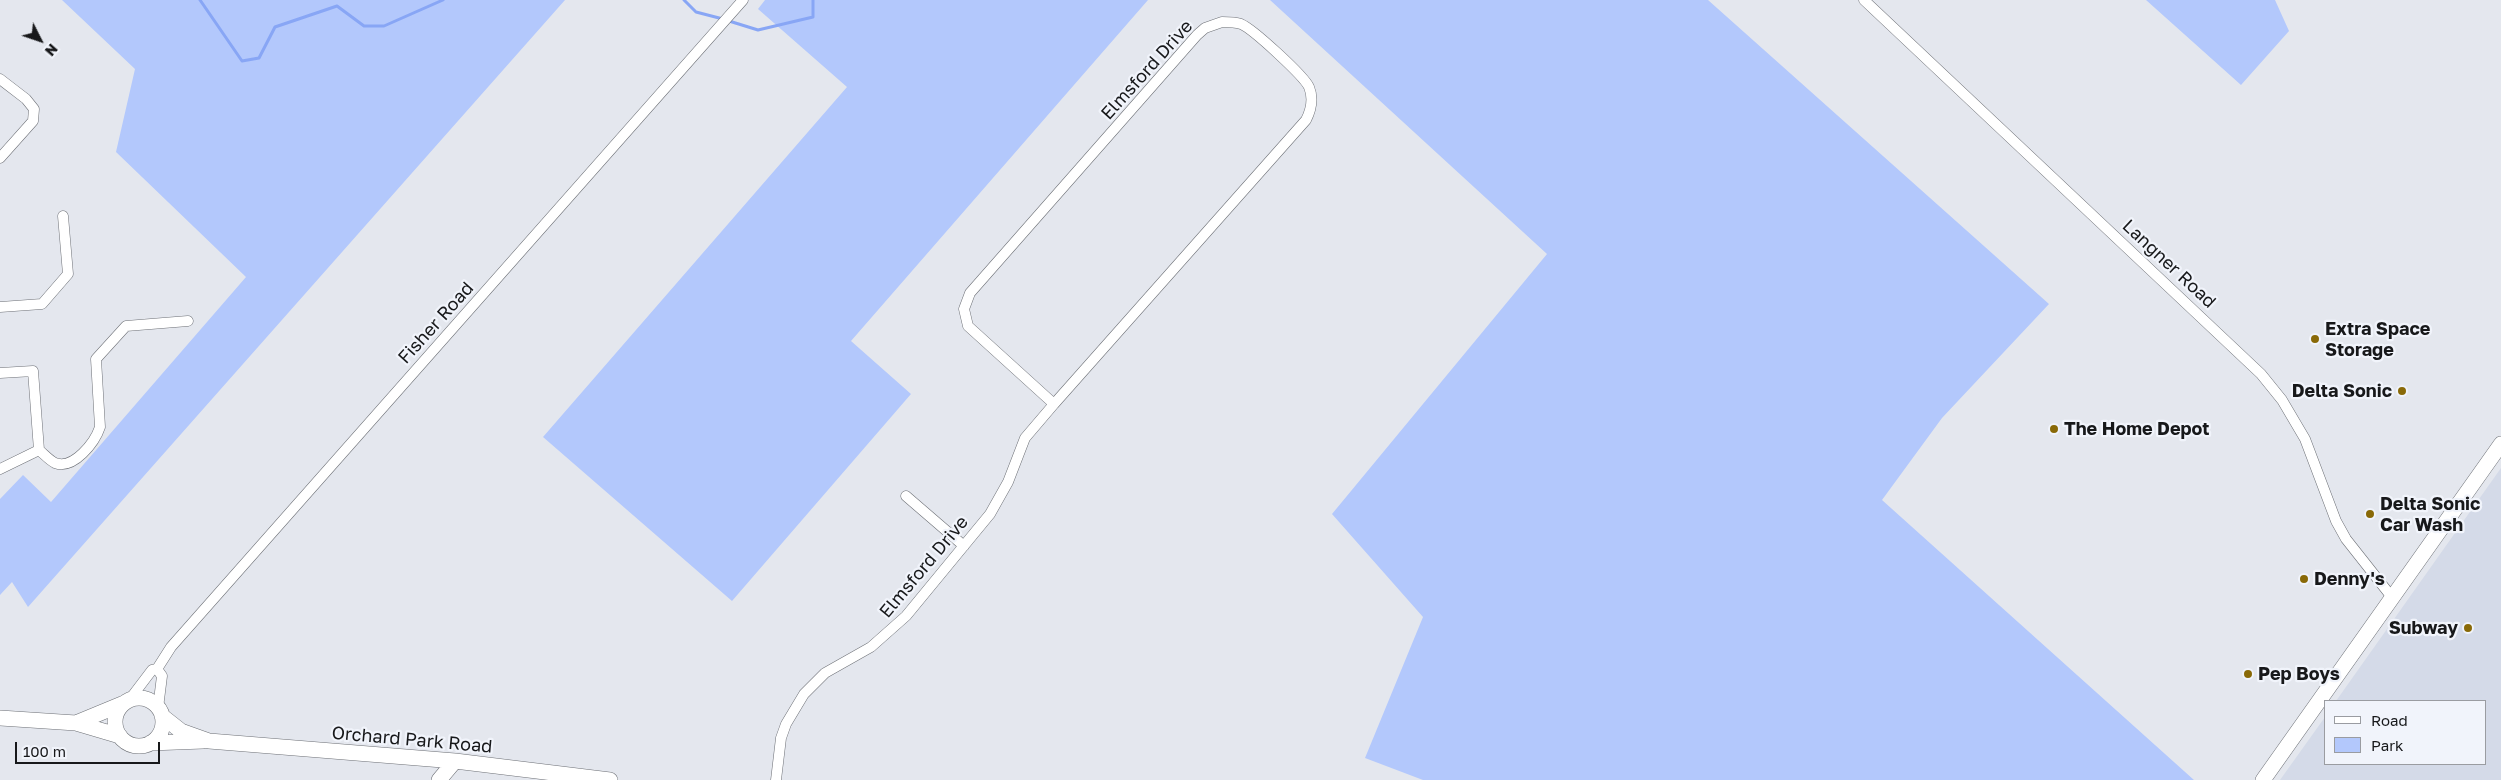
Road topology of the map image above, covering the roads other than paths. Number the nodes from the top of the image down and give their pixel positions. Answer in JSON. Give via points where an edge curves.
{"nodes":[{"id":1,"x":743,"y":0,"type":"edge"},
{"id":2,"x":1864,"y":0,"type":"edge"},
{"id":3,"x":0,"y":79,"type":"edge"},
{"id":4,"x":0,"y":158,"type":"edge"},
{"id":5,"x":63,"y":216,"type":"dead end"},
{"id":6,"x":0,"y":307,"type":"edge"},
{"id":7,"x":188,"y":321,"type":"dead end"},
{"id":8,"x":0,"y":373,"type":"edge"},
{"id":9,"x":1054,"y":404,"type":"junction"},
{"id":10,"x":2501,"y":444,"type":"edge"},
{"id":11,"x":39,"y":450,"type":"junction"},
{"id":12,"x":0,"y":470,"type":"edge"},
{"id":13,"x":906,"y":496,"type":"dead end"},
{"id":14,"x":964,"y":546,"type":"junction"},
{"id":15,"x":2392,"y":596,"type":"junction"},
{"id":16,"x":157,"y":669,"type":"junction"},
{"id":17,"x":126,"y":702,"type":"junction"},
{"id":18,"x":160,"y":712,"type":"junction"},
{"id":19,"x":0,"y":718,"type":"edge"},
{"id":20,"x":76,"y":723,"type":"junction"},
{"id":21,"x":120,"y":736,"type":"junction"},
{"id":22,"x":210,"y":740,"type":"junction"},
{"id":23,"x":150,"y":743,"type":"junction"},
{"id":24,"x":455,"y":761,"type":"junction"},
{"id":25,"x":439,"y":780,"type":"edge"},
{"id":26,"x":610,"y":780,"type":"edge"},
{"id":27,"x":776,"y":780,"type":"edge"},
{"id":28,"x":2263,"y":780,"type":"edge"}],
"edges":[{"from":1,"to":16,"type":"street","name":"Fisher Road","via":[[171,647]]},
{"from":2,"to":15,"type":"street","name":"Langner Road","via":[[2261,374],[2306,439],[2336,521],[2346,539]]},
{"from":3,"to":4,"type":"street","via":[[34,109],[33,121]]},
{"from":5,"to":6,"type":"street","via":[[68,274],[42,304]]},
{"from":7,"to":11,"type":"street","via":[[126,326],[96,359],[100,427],[97,436],[81,455],[69,462],[54,462]]},
{"from":8,"to":11,"type":"street","via":[[33,371]]},
{"from":9,"to":9,"type":"street","name":"Elmsford Drive","via":[[1310,113],[1311,95],[1304,79],[1249,28],[1232,22],[1213,24],[1197,36],[966,300],[965,317],[974,334]]},
{"from":9,"to":14,"type":"street","name":"Elmsford Drive","via":[[1025,438],[998,501]]},
{"from":10,"to":15,"type":"main road"},
{"from":11,"to":12,"type":"street"},
{"from":13,"to":14,"type":"street"},
{"from":14,"to":27,"type":"street","name":"Elmsford Drive","via":[[889,632],[825,673],[804,694],[781,738]]},
{"from":15,"to":28,"type":"main road"},
{"from":16,"to":17,"type":"street","name":"Fisher Road","via":[[152,670]]},
{"from":16,"to":18,"type":"street","via":[[162,676]]},
{"from":17,"to":18,"type":"main road","via":[[141,697],[148,699]]},
{"from":17,"to":20,"type":"main road"},
{"from":17,"to":21,"type":"main road","via":[[114,722]]},
{"from":18,"to":22,"type":"main road","name":"Orchard Park Road","via":[[181,731]]},
{"from":18,"to":23,"type":"main road","via":[[160,733]]},
{"from":19,"to":20,"type":"main road"},
{"from":20,"to":21,"type":"main road"},
{"from":21,"to":23,"type":"main road","via":[[133,745]]},
{"from":22,"to":23,"type":"main road","name":"Orchard Park Road"},
{"from":22,"to":24,"type":"main road","name":"Orchard Park Road"},
{"from":24,"to":25,"type":"main road"},
{"from":24,"to":26,"type":"main road","name":"Orchard Park Road"}]}
